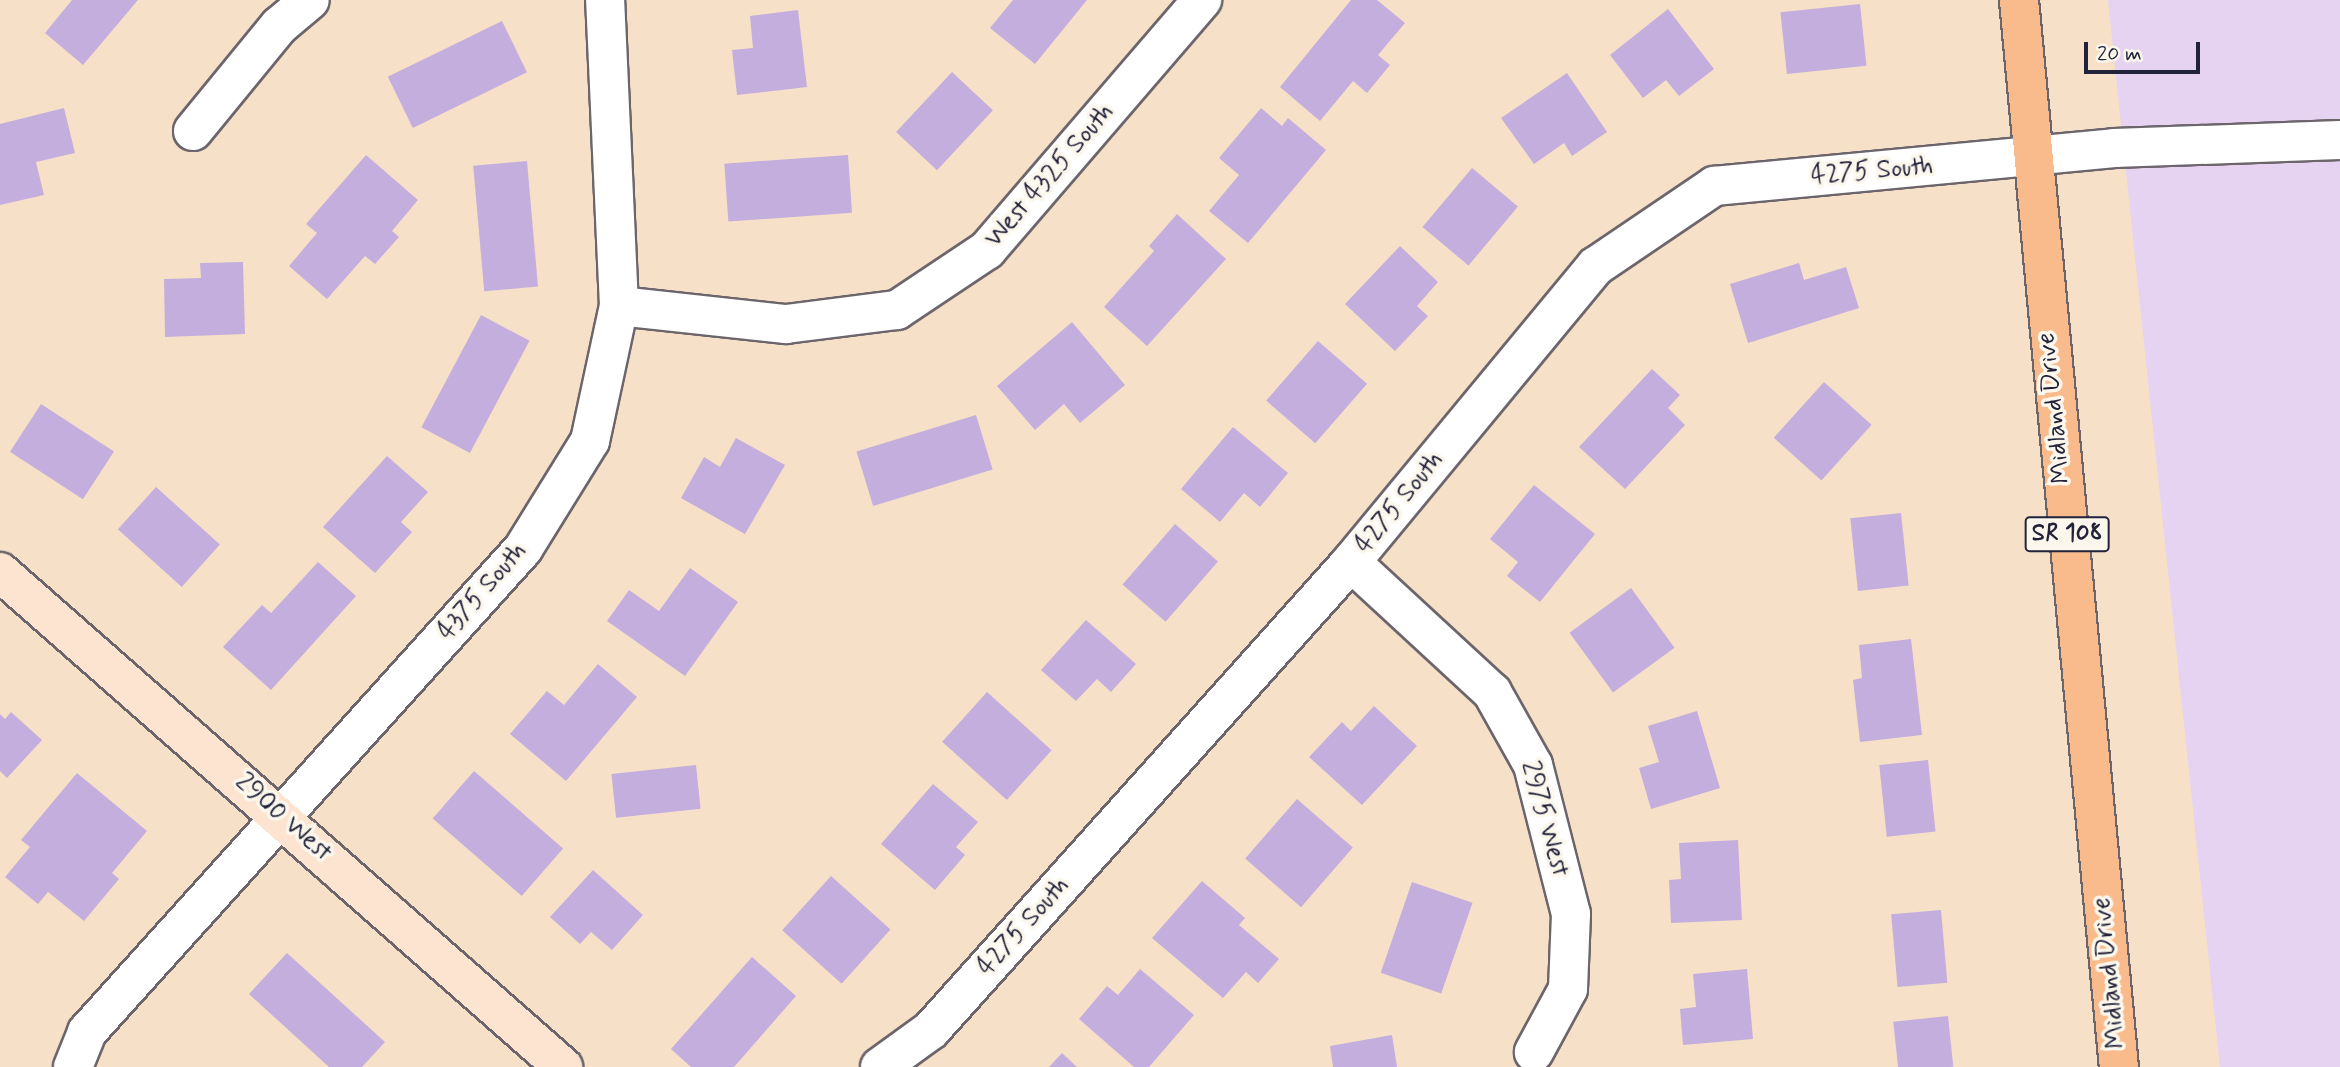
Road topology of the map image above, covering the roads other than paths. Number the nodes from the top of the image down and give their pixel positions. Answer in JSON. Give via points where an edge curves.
{"nodes":[{"id":1,"x":310,"y":0,"type":"edge"},
{"id":2,"x":605,"y":0,"type":"edge"},
{"id":3,"x":1202,"y":0,"type":"edge"},
{"id":4,"x":2019,"y":0,"type":"edge"},
{"id":5,"x":193,"y":131,"type":"dead end"},
{"id":6,"x":2340,"y":140,"type":"edge"},
{"id":7,"x":2031,"y":158,"type":"junction"},
{"id":8,"x":619,"y":306,"type":"junction"},
{"id":9,"x":1352,"y":562,"type":"junction"},
{"id":10,"x":0,"y":572,"type":"edge"},
{"id":11,"x":282,"y":817,"type":"junction"},
{"id":12,"x":1534,"y":1052,"type":"dead end"},
{"id":13,"x":73,"y":1067,"type":"edge"},
{"id":14,"x":563,"y":1067,"type":"edge"},
{"id":15,"x":880,"y":1067,"type":"edge"},
{"id":16,"x":2119,"y":1067,"type":"edge"}],
"edges":[{"from":1,"to":5,"type":"street","via":[[279,26]]},
{"from":2,"to":8,"type":"street","name":"4375 South"},
{"from":3,"to":8,"type":"street","name":"West 4325 South","via":[[987,250],[897,310],[786,324]]},
{"from":4,"to":7,"type":"main road","name":"Midland Drive","number":"SR 108"},
{"from":6,"to":7,"type":"street","name":"4275 South","via":[[2239,141]]},
{"from":7,"to":9,"type":"street","name":"4275 South","via":[[1714,186],[1595,266]]},
{"from":7,"to":16,"type":"main road","name":"Midland Drive","number":"SR 108"},
{"from":8,"to":11,"type":"street","name":"4375 South","via":[[590,441],[523,549]]},
{"from":9,"to":12,"type":"street","name":"2975 West","via":[[1492,692],[1533,765],[1571,914],[1569,989]]},
{"from":9,"to":15,"type":"street","name":"4275 South","via":[[931,1030]]},
{"from":10,"to":11,"type":"street","name":"2900 West"},
{"from":11,"to":13,"type":"street","name":"4375 South","via":[[87,1032]]},
{"from":11,"to":14,"type":"street","name":"2900 West"}]}
